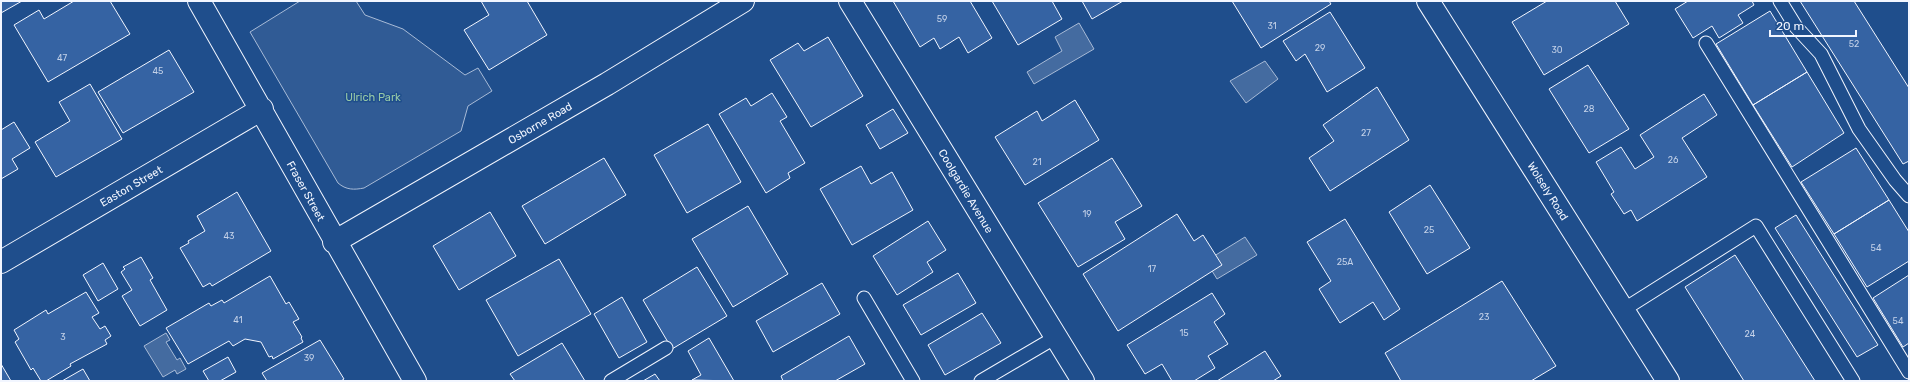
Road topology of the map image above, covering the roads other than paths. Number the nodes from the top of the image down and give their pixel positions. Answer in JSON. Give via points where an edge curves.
{"nodes":[{"id":1,"x":199,"y":1,"type":"edge"},
{"id":2,"x":743,"y":1,"type":"edge"},
{"id":3,"x":850,"y":1,"type":"edge"},
{"id":4,"x":1428,"y":1,"type":"edge"},
{"id":5,"x":1780,"y":1,"type":"edge"},
{"id":6,"x":1706,"y":43,"type":"dead end"},
{"id":7,"x":262,"y":109,"type":"junction"},
{"id":8,"x":1909,"y":196,"type":"edge"},
{"id":9,"x":334,"y":242,"type":"junction"},
{"id":10,"x":1,"y":262,"type":"edge"},
{"id":11,"x":864,"y":298,"type":"dead end"},
{"id":12,"x":1623,"y":310,"type":"junction"},
{"id":13,"x":1056,"y":337,"type":"junction"},
{"id":14,"x":666,"y":348,"type":"dead end"},
{"id":15,"x":1909,"y":372,"type":"edge"},
{"id":16,"x":415,"y":381,"type":"edge"},
{"id":17,"x":611,"y":381,"type":"edge"},
{"id":18,"x":913,"y":381,"type":"edge"},
{"id":19,"x":981,"y":381,"type":"edge"},
{"id":20,"x":1082,"y":381,"type":"edge"},
{"id":21,"x":1668,"y":381,"type":"edge"},
{"id":22,"x":1853,"y":381,"type":"edge"}],
"edges":[{"from":1,"to":7,"type":"street","name":"Fraser Street"},
{"from":2,"to":9,"type":"street","name":"Osborne Road","via":[[607,84]]},
{"from":3,"to":13,"type":"street","name":"Coolgardie Avenue"},
{"from":4,"to":12,"type":"street","name":"Wolsely Road"},
{"from":5,"to":8,"type":"lane","via":[[1796,27],[1821,54],[1859,129]]},
{"from":6,"to":15,"type":"lane"},
{"from":7,"to":9,"type":"street","name":"Fraser Street"},
{"from":7,"to":10,"type":"street","name":"Easton Street"},
{"from":9,"to":16,"type":"street","name":"Fraser Street"},
{"from":11,"to":18,"type":"lane"},
{"from":12,"to":21,"type":"street","name":"Wolsely Road"},
{"from":12,"to":22,"type":"lane","via":[[1756,226]]},
{"from":13,"to":19,"type":"lane"},
{"from":13,"to":20,"type":"street","name":"Coolgardie Avenue"},
{"from":14,"to":17,"type":"lane"}]}
